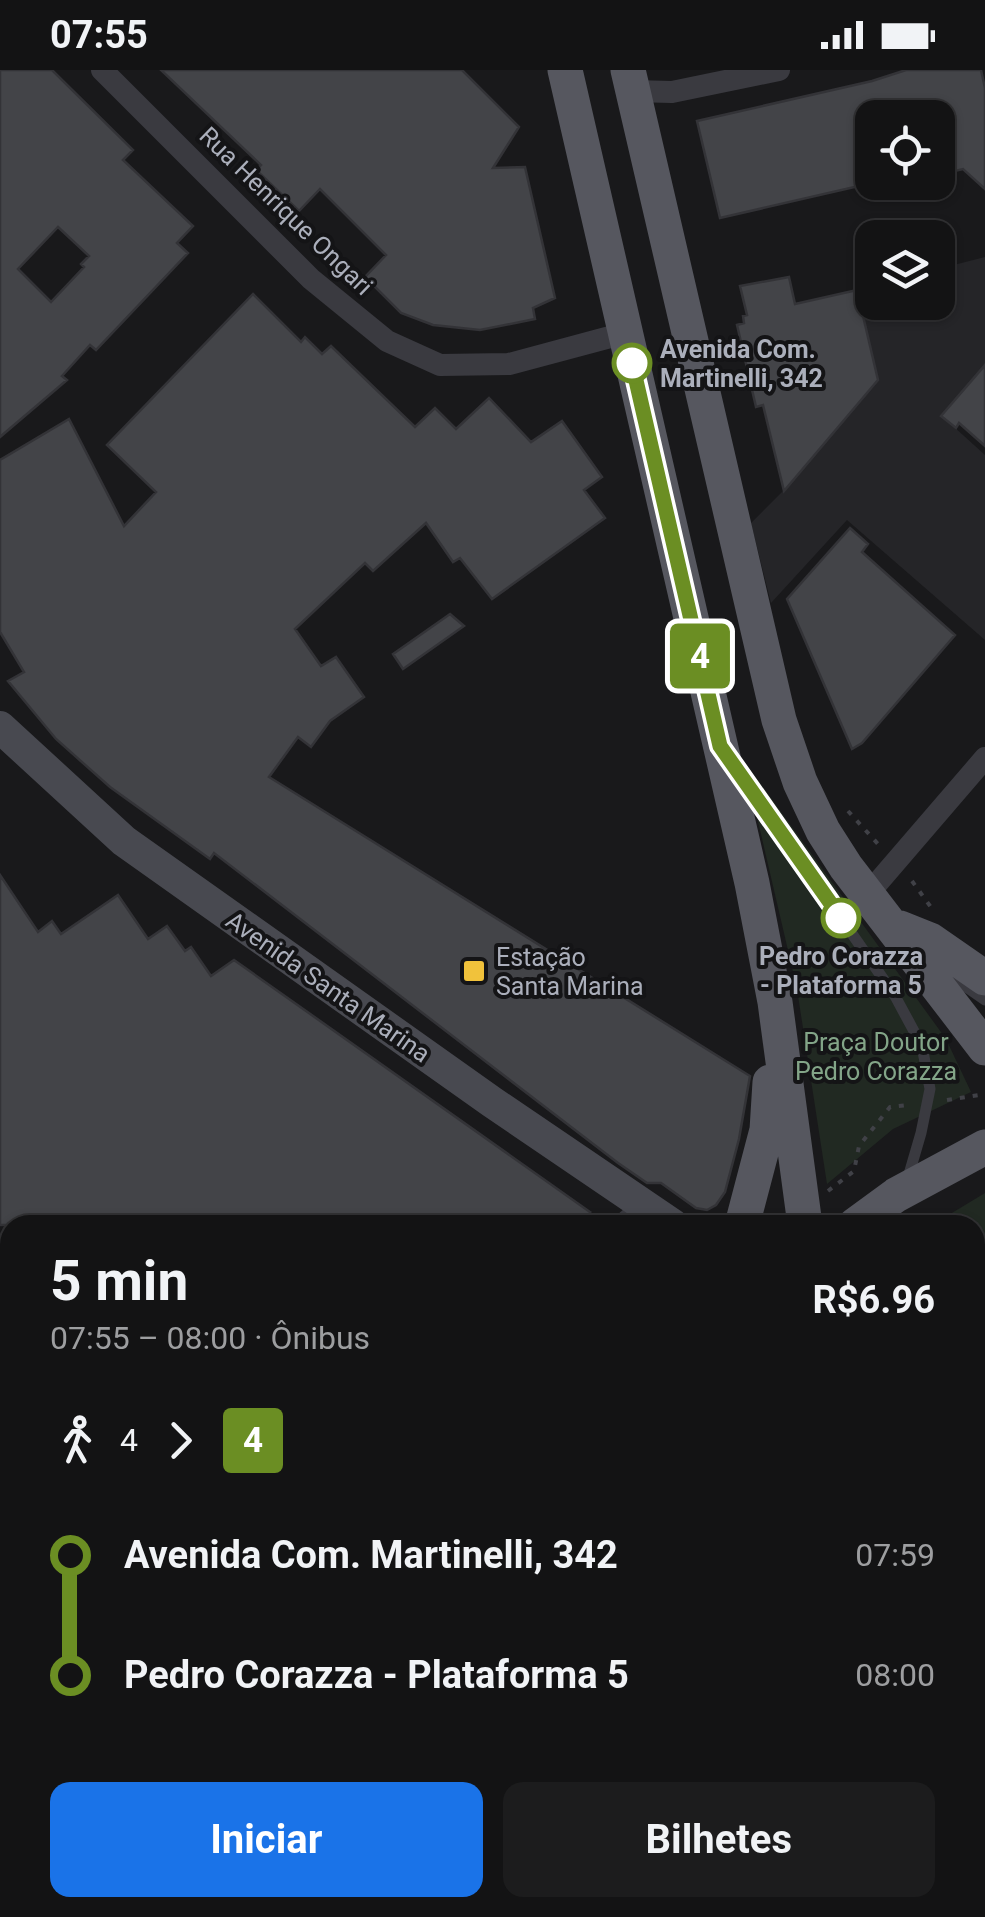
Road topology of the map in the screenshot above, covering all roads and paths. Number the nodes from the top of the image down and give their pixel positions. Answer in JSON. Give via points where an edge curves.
{"nodes":[{"id":1,"x":102,"y":70,"type":"edge"},
{"id":2,"x":565,"y":70,"type":"edge"},
{"id":3,"x":779,"y":70,"type":"edge"},
{"id":4,"x":630,"y":80,"type":"edge"},
{"id":5,"x":625,"y":333,"type":"junction"},
{"id":6,"x":0,"y":728,"type":"edge"},
{"id":7,"x":720,"y":746,"type":"junction"},
{"id":8,"x":985,"y":758,"type":"edge"},
{"id":9,"x":868,"y":894,"type":"junction"},
{"id":10,"x":893,"y":926,"type":"junction"},
{"id":11,"x":917,"y":956,"type":"junction"},
{"id":12,"x":985,"y":978,"type":"edge"},
{"id":13,"x":985,"y":1000,"type":"edge"},
{"id":14,"x":774,"y":1002,"type":"junction"},
{"id":15,"x":985,"y":1048,"type":"edge"},
{"id":16,"x":890,"y":1108,"type":"dead end"},
{"id":17,"x":985,"y":1147,"type":"edge"},
{"id":18,"x":854,"y":1171,"type":"dead end"},
{"id":19,"x":904,"y":1191,"type":"junction"},
{"id":20,"x":640,"y":1202,"type":"junction"},
{"id":21,"x":625,"y":1215,"type":"edge"},
{"id":22,"x":658,"y":1215,"type":"edge"},
{"id":23,"x":745,"y":1215,"type":"edge"},
{"id":24,"x":804,"y":1215,"type":"edge"},
{"id":25,"x":869,"y":1215,"type":"edge"}],
"edges":[{"from":1,"to":5,"type":"street","name":"Rua Henrique Ongari","via":[[310,279],[387,341],[440,365],[509,364]]},
{"from":2,"to":5,"type":"main road"},
{"from":3,"to":4,"type":"street","via":[[672,92]]},
{"from":4,"to":9,"type":"main road","via":[[779,720],[824,831]]},
{"from":5,"to":7,"type":"main road"},
{"from":6,"to":20,"type":"street","name":"Avenida Santa Marina","via":[[124,841]]},
{"from":7,"to":14,"type":"main road"},
{"from":7,"to":19,"type":"lane","via":[[895,996],[922,1046],[930,1088]]},
{"from":8,"to":9,"type":"street"},
{"from":9,"to":10,"type":"main road"},
{"from":10,"to":11,"type":"main road"},
{"from":10,"to":12,"type":"main road","via":[[930,940]]},
{"from":11,"to":13,"type":"lane"},
{"from":11,"to":15,"type":"main road"},
{"from":14,"to":23,"type":"main road","via":[[767,1130]]},
{"from":14,"to":24,"type":"main road"},
{"from":16,"to":18,"type":"path","via":[[859,1146]]},
{"from":17,"to":19,"type":"main road"},
{"from":19,"to":25,"type":"main road"},
{"from":20,"to":21,"type":"lane"},
{"from":20,"to":22,"type":"street","name":"Avenida Santa Marina"}]}
